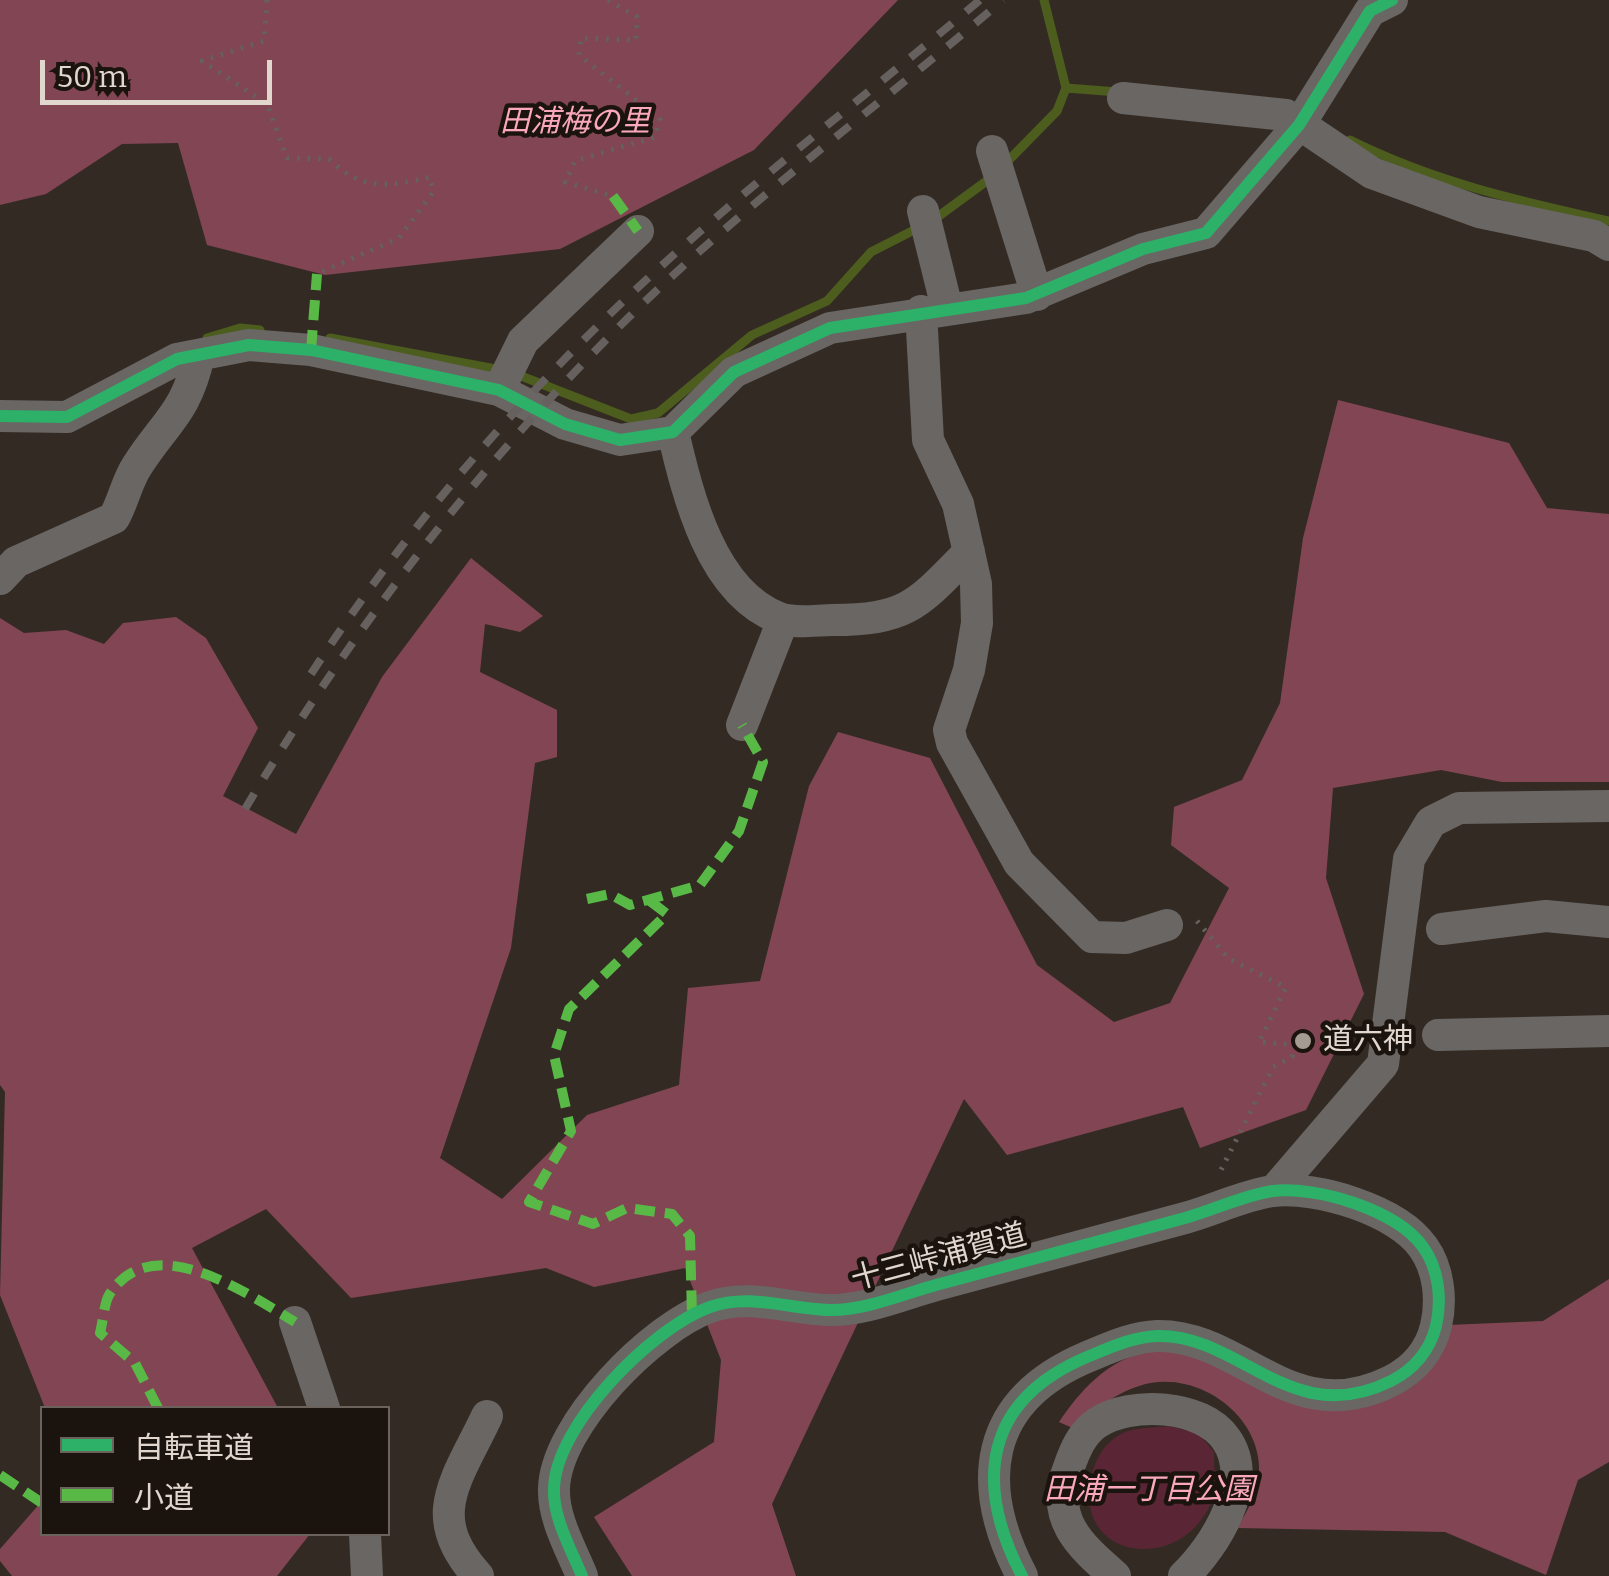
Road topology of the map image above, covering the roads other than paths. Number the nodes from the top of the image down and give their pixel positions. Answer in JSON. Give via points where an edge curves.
{"nodes":[{"id":1,"x":1375,"y":4,"type":"edge"},
{"id":2,"x":1123,"y":98,"type":"dead end"},
{"id":3,"x":1300,"y":125,"type":"junction"},
{"id":4,"x":992,"y":151,"type":"dead end"},
{"id":5,"x":923,"y":211,"type":"dead end"},
{"id":6,"x":638,"y":232,"type":"dead end"},
{"id":7,"x":1609,"y":245,"type":"edge"},
{"id":8,"x":1037,"y":295,"type":"junction"},
{"id":9,"x":934,"y":310,"type":"junction"},
{"id":10,"x":200,"y":355,"type":"junction"},
{"id":11,"x":498,"y":390,"type":"junction"},
{"id":12,"x":0,"y":416,"type":"edge"},
{"id":13,"x":673,"y":432,"type":"junction"},
{"id":14,"x":969,"y":552,"type":"junction"},
{"id":15,"x":0,"y":579,"type":"edge"},
{"id":16,"x":782,"y":620,"type":"junction"},
{"id":17,"x":742,"y":725,"type":"dead end"},
{"id":18,"x":1609,"y":806,"type":"edge"},
{"id":19,"x":1609,"y":922,"type":"edge"},
{"id":20,"x":1166,"y":924,"type":"road end"},
{"id":21,"x":1442,"y":929,"type":"dead end"},
{"id":22,"x":1609,"y":1031,"type":"edge"},
{"id":23,"x":1438,"y":1036,"type":"dead end"},
{"id":24,"x":1274,"y":1191,"type":"junction"},
{"id":25,"x":295,"y":1322,"type":"dead end"},
{"id":26,"x":323,"y":1406,"type":"edge"},
{"id":27,"x":487,"y":1416,"type":"dead end"},
{"id":28,"x":365,"y":1536,"type":"edge"},
{"id":29,"x":367,"y":1576,"type":"edge"},
{"id":30,"x":478,"y":1576,"type":"edge"},
{"id":31,"x":582,"y":1576,"type":"edge"},
{"id":32,"x":1022,"y":1576,"type":"edge"},
{"id":33,"x":1115,"y":1576,"type":"edge"},
{"id":34,"x":1184,"y":1576,"type":"edge"}],
"edges":[{"from":1,"to":3,"type":"street"},
{"from":2,"to":3,"type":"street","via":[[1286,115]]},
{"from":3,"to":7,"type":"street","via":[[1372,173],[1479,212],[1594,236]]},
{"from":3,"to":8,"type":"street","via":[[1206,233],[1143,249]]},
{"from":4,"to":8,"type":"street"},
{"from":5,"to":9,"type":"street"},
{"from":6,"to":11,"type":"street","via":[[523,341]]},
{"from":8,"to":9,"type":"street"},
{"from":9,"to":13,"type":"street","via":[[830,328],[763,358],[734,372]]},
{"from":9,"to":14,"type":"street","via":[[922,406]]},
{"from":10,"to":11,"type":"street","via":[[249,345],[310,350]]},
{"from":10,"to":12,"type":"street","via":[[177,359],[67,417]]},
{"from":10,"to":15,"type":"street","via":[[192,388],[136,467],[114,518],[16,562]]},
{"from":11,"to":13,"type":"street","via":[[565,424],[620,440]]},
{"from":13,"to":16,"type":"street","via":[[706,537],[723,567],[752,604]]},
{"from":14,"to":16,"type":"street","via":[[921,602],[882,620]]},
{"from":14,"to":20,"type":"street","via":[[977,623],[948,730],[952,744],[1019,863],[1092,936],[1126,938]]},
{"from":16,"to":17,"type":"street"},
{"from":18,"to":24,"type":"street","via":[[1459,808],[1430,822],[1409,858],[1383,1064]]},
{"from":19,"to":21,"type":"street","via":[[1546,916]]},
{"from":22,"to":23,"type":"street"},
{"from":24,"to":31,"type":"street","name":"十三峠浦賀道","via":[[846,1309],[747,1301],[692,1316],[610,1384],[562,1455],[556,1509]]},
{"from":24,"to":32,"type":"street","via":[[1364,1206],[1422,1244],[1435,1266],[1438,1312],[1424,1355],[1388,1382],[1340,1395],[1286,1386],[1206,1344],[1170,1338],[1134,1340],[1069,1364],[1016,1408],[996,1447],[992,1498]]},
{"from":25,"to":26,"type":"street"},
{"from":27,"to":30,"type":"street","via":[[449,1498],[450,1541]]},
{"from":28,"to":29,"type":"street"},
{"from":33,"to":34,"type":"street","via":[[1075,1540],[1065,1522],[1062,1486],[1075,1450],[1098,1422],[1156,1410],[1198,1418],[1217,1429],[1233,1452],[1234,1488],[1220,1530]]}]}
